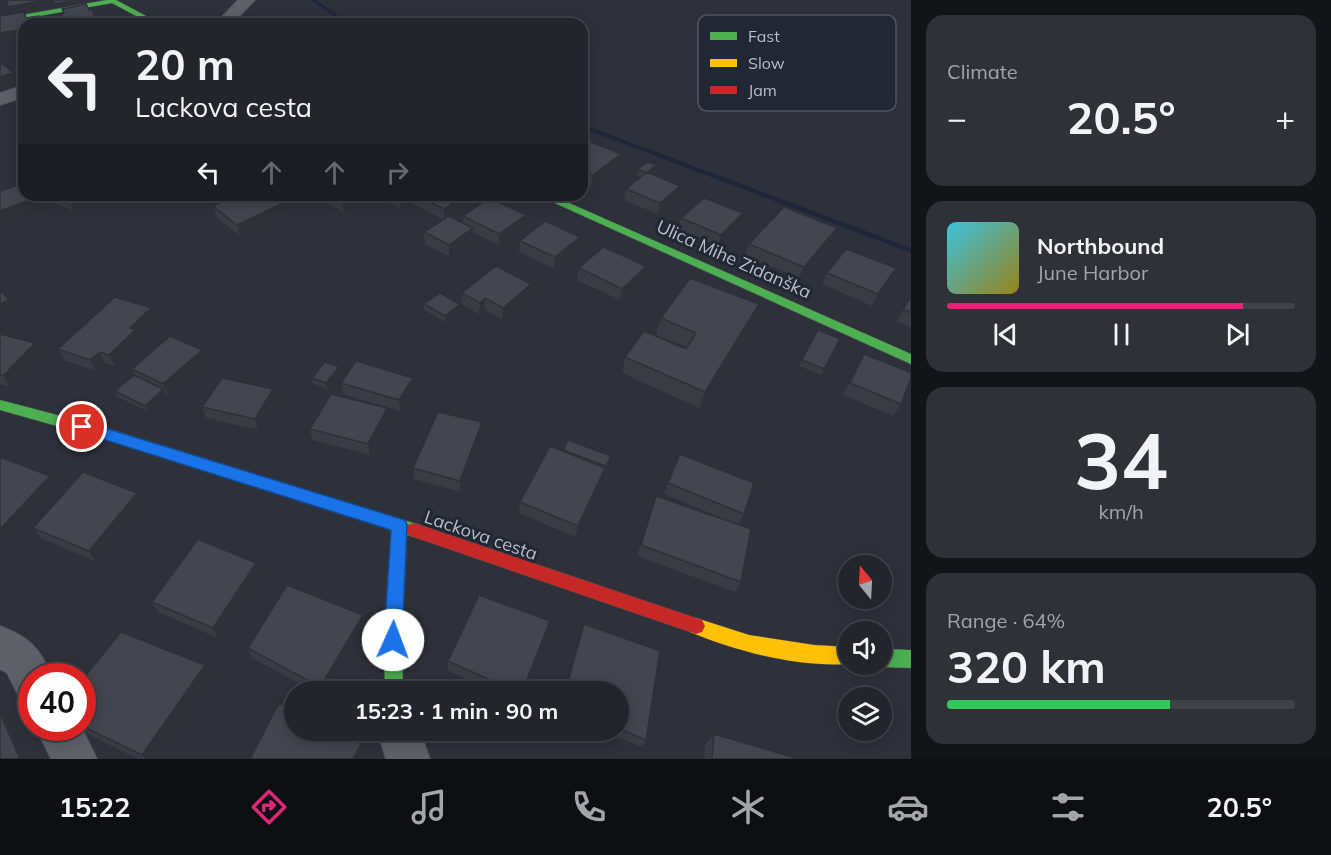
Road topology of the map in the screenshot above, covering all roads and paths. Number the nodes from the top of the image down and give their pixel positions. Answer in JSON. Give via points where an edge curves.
{"nodes":[{"id":1,"x":247,"y":0,"type":"edge"},
{"id":2,"x":146,"y":18,"type":"edge"},
{"id":3,"x":229,"y":18,"type":"edge"},
{"id":4,"x":0,"y":21,"type":"edge"},
{"id":5,"x":18,"y":94,"type":"edge"},
{"id":6,"x":0,"y":99,"type":"edge"},
{"id":7,"x":556,"y":201,"type":"edge"},
{"id":8,"x":911,"y":359,"type":"edge"},
{"id":9,"x":0,"y":405,"type":"edge"},
{"id":10,"x":399,"y":525,"type":"junction"},
{"id":11,"x":0,"y":645,"type":"edge"},
{"id":12,"x":838,"y":655,"type":"edge"},
{"id":13,"x":892,"y":658,"type":"edge"},
{"id":14,"x":911,"y":659,"type":"edge"},
{"id":15,"x":23,"y":663,"type":"edge"},
{"id":16,"x":394,"y":681,"type":"edge"},
{"id":17,"x":65,"y":741,"type":"edge"},
{"id":18,"x":402,"y":741,"type":"edge"},
{"id":19,"x":75,"y":759,"type":"edge"},
{"id":20,"x":408,"y":759,"type":"edge"}],
"edges":[{"from":1,"to":3,"type":"street"},
{"from":2,"to":4,"type":"street","via":[[113,1]]},
{"from":5,"to":6,"type":"street"},
{"from":7,"to":8,"type":"street","name":"Ulica Mihe Zidanška"},
{"from":9,"to":10,"type":"street","name":"Lackova cesta","via":[[103,432]]},
{"from":10,"to":12,"type":"street","name":"Lackova cesta","via":[[749,644]]},
{"from":10,"to":16,"type":"street"},
{"from":11,"to":15,"type":"street"},
{"from":13,"to":14,"type":"street"},
{"from":17,"to":19,"type":"street"},
{"from":18,"to":20,"type":"street"}]}
